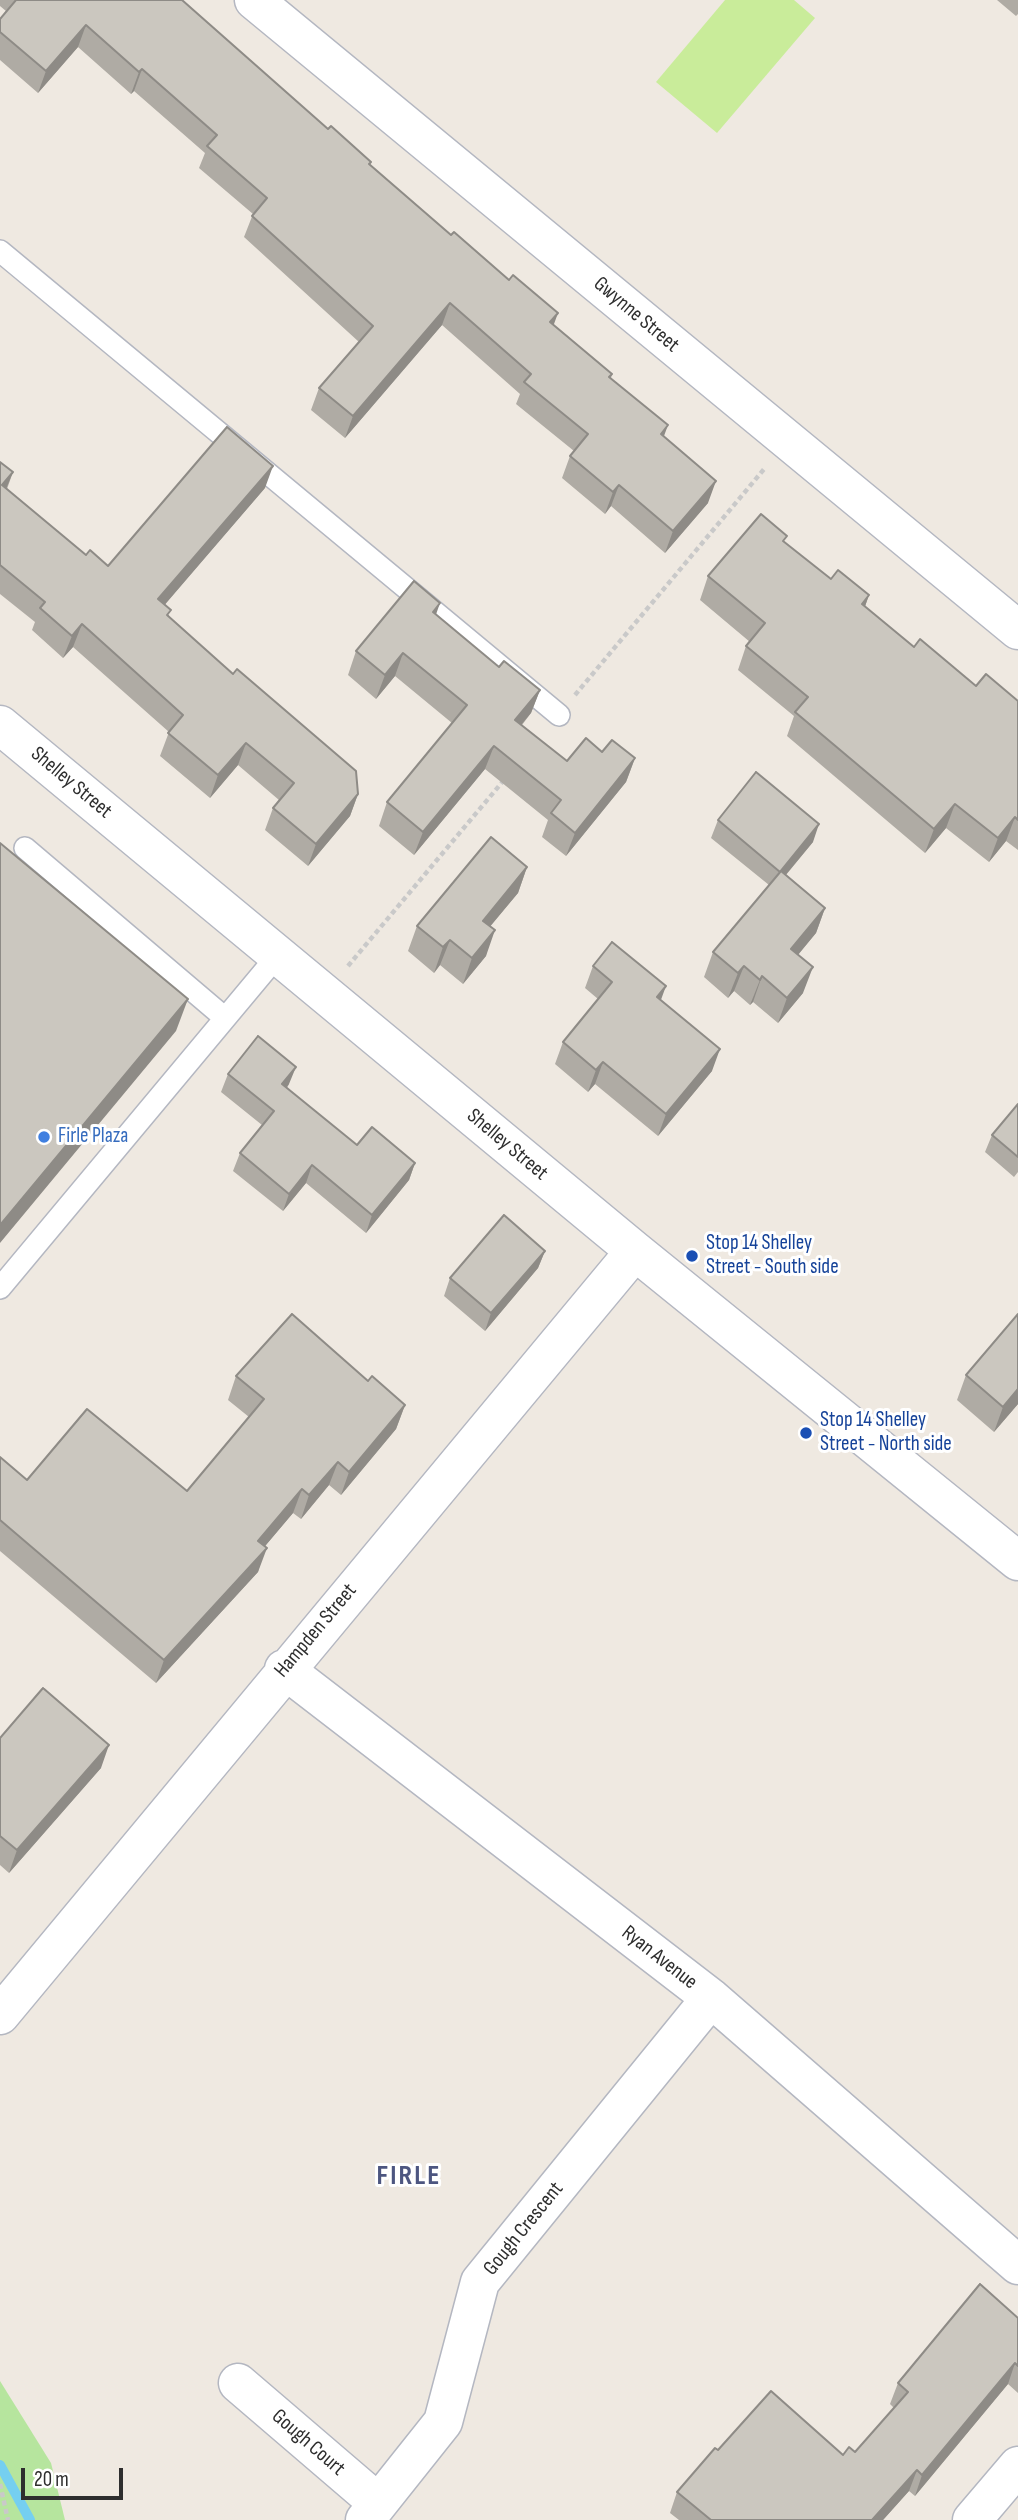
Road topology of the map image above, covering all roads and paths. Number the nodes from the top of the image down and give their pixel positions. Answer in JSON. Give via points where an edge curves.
{"nodes":[{"id":1,"x":254,"y":0,"type":"edge"},
{"id":2,"x":0,"y":251,"type":"edge"},
{"id":3,"x":1018,"y":630,"type":"edge"},
{"id":4,"x":559,"y":715,"type":"dead end"},
{"id":5,"x":0,"y":725,"type":"edge"},
{"id":6,"x":25,"y":848,"type":"dead end"},
{"id":7,"x":278,"y":955,"type":"junction"},
{"id":8,"x":225,"y":1018,"type":"junction"},
{"id":9,"x":635,"y":1251,"type":"junction"},
{"id":10,"x":0,"y":1288,"type":"edge"},
{"id":11,"x":1018,"y":1561,"type":"edge"},
{"id":12,"x":284,"y":1669,"type":"junction"},
{"id":13,"x":711,"y":1998,"type":"junction"},
{"id":14,"x":0,"y":2015,"type":"edge"},
{"id":15,"x":1018,"y":2265,"type":"edge"},
{"id":16,"x":238,"y":2383,"type":"dead end"},
{"id":17,"x":1018,"y":2466,"type":"edge"},
{"id":18,"x":0,"y":2484,"type":"edge"},
{"id":19,"x":372,"y":2512,"type":"edge"},
{"id":20,"x":8,"y":2520,"type":"edge"},
{"id":21,"x":972,"y":2520,"type":"edge"}],
"edges":[{"from":1,"to":3,"type":"street","name":"Gwynne Street"},
{"from":2,"to":4,"type":"lane"},
{"from":5,"to":7,"type":"street","name":"Shelley Street"},
{"from":6,"to":8,"type":"lane"},
{"from":7,"to":8,"type":"lane"},
{"from":7,"to":9,"type":"street","name":"Shelley Street"},
{"from":8,"to":10,"type":"lane"},
{"from":9,"to":11,"type":"street","name":"Shelley Street"},
{"from":9,"to":12,"type":"street","name":"Hampden Street"},
{"from":12,"to":13,"type":"street","name":"Ryan Avenue"},
{"from":12,"to":14,"type":"street","name":"Hampden Street"},
{"from":13,"to":15,"type":"street","name":"Ryan Avenue"},
{"from":13,"to":19,"type":"street","name":"Gough Crescent","via":[[480,2282],[443,2422]]},
{"from":16,"to":19,"type":"street","name":"Gough Court"},
{"from":17,"to":21,"type":"street"},
{"from":18,"to":20,"type":"path"}]}
